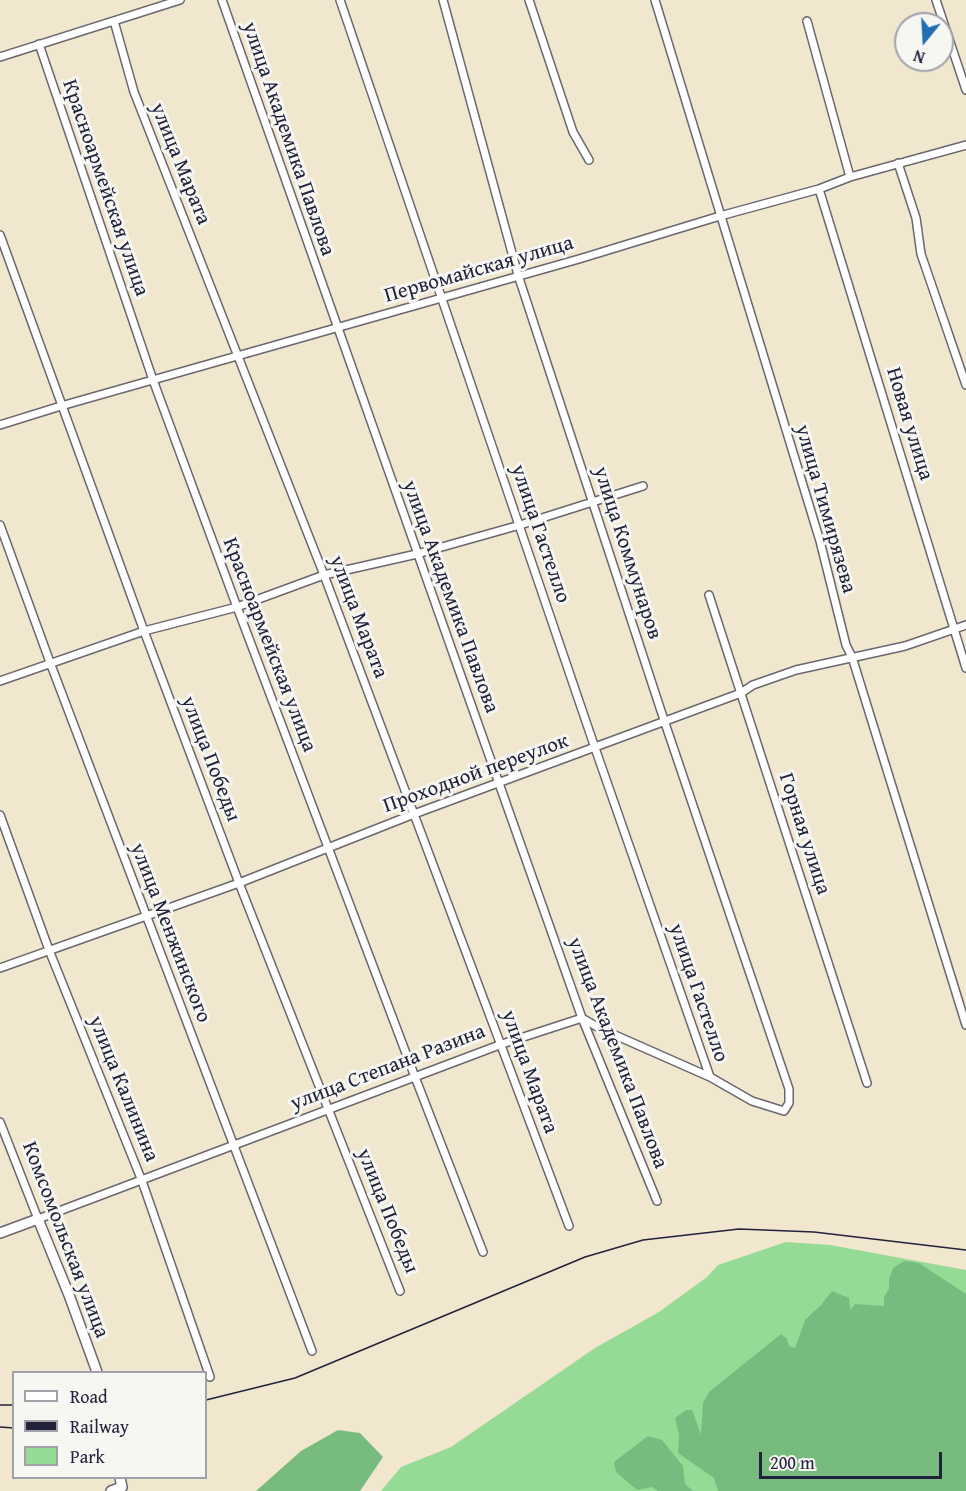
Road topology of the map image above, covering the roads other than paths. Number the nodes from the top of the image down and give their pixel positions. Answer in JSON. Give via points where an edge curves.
{"nodes":[{"id":1,"x":180,"y":0,"type":"edge"},
{"id":2,"x":222,"y":0,"type":"edge"},
{"id":3,"x":340,"y":0,"type":"edge"},
{"id":4,"x":443,"y":0,"type":"edge"},
{"id":5,"x":529,"y":0,"type":"edge"},
{"id":6,"x":655,"y":0,"type":"edge"},
{"id":7,"x":936,"y":0,"type":"edge"},
{"id":8,"x":114,"y":21,"type":"junction"},
{"id":9,"x":807,"y":21,"type":"dead end"},
{"id":10,"x":39,"y":44,"type":"junction"},
{"id":11,"x":0,"y":57,"type":"edge"},
{"id":12,"x":966,"y":90,"type":"edge"},
{"id":13,"x":966,"y":145,"type":"edge"},
{"id":14,"x":589,"y":160,"type":"dead end"},
{"id":15,"x":898,"y":163,"type":"junction"},
{"id":16,"x":850,"y":177,"type":"junction"},
{"id":17,"x":819,"y":189,"type":"junction"},
{"id":18,"x":720,"y":216,"type":"junction"},
{"id":19,"x":0,"y":235,"type":"edge"},
{"id":20,"x":518,"y":275,"type":"junction"},
{"id":21,"x":442,"y":297,"type":"junction"},
{"id":22,"x":337,"y":327,"type":"junction"},
{"id":23,"x":238,"y":356,"type":"junction"},
{"id":24,"x":153,"y":380,"type":"junction"},
{"id":25,"x":966,"y":385,"type":"edge"},
{"id":26,"x":61,"y":406,"type":"junction"},
{"id":27,"x":0,"y":426,"type":"edge"},
{"id":28,"x":643,"y":486,"type":"dead end"},
{"id":29,"x":592,"y":502,"type":"junction"},
{"id":30,"x":0,"y":525,"type":"edge"},
{"id":31,"x":520,"y":525,"type":"junction"},
{"id":32,"x":417,"y":554,"type":"junction"},
{"id":33,"x":324,"y":575,"type":"junction"},
{"id":34,"x":709,"y":595,"type":"dead end"},
{"id":35,"x":237,"y":607,"type":"junction"},
{"id":36,"x":966,"y":625,"type":"edge"},
{"id":37,"x":955,"y":629,"type":"junction"},
{"id":38,"x":144,"y":631,"type":"junction"},
{"id":39,"x":852,"y":657,"type":"junction"},
{"id":40,"x":51,"y":665,"type":"junction"},
{"id":41,"x":966,"y":668,"type":"edge"},
{"id":42,"x":0,"y":681,"type":"edge"},
{"id":43,"x":741,"y":693,"type":"junction"},
{"id":44,"x":665,"y":723,"type":"junction"},
{"id":45,"x":595,"y":747,"type":"junction"},
{"id":46,"x":499,"y":783,"type":"junction"},
{"id":47,"x":414,"y":814,"type":"junction"},
{"id":48,"x":0,"y":815,"type":"edge"},
{"id":49,"x":328,"y":847,"type":"junction"},
{"id":50,"x":239,"y":883,"type":"junction"},
{"id":51,"x":146,"y":916,"type":"junction"},
{"id":52,"x":49,"y":950,"type":"junction"},
{"id":53,"x":0,"y":968,"type":"edge"},
{"id":54,"x":582,"y":1018,"type":"junction"},
{"id":55,"x":966,"y":1025,"type":"edge"},
{"id":56,"x":502,"y":1044,"type":"junction"},
{"id":57,"x":415,"y":1077,"type":"junction"},
{"id":58,"x":710,"y":1077,"type":"junction"},
{"id":59,"x":867,"y":1083,"type":"dead end"},
{"id":60,"x":329,"y":1109,"type":"junction"},
{"id":61,"x":0,"y":1122,"type":"edge"},
{"id":62,"x":233,"y":1147,"type":"junction"},
{"id":63,"x":142,"y":1181,"type":"junction"},
{"id":64,"x":657,"y":1201,"type":"dead end"},
{"id":65,"x":38,"y":1219,"type":"junction"},
{"id":66,"x":569,"y":1226,"type":"dead end"},
{"id":67,"x":0,"y":1233,"type":"edge"},
{"id":68,"x":483,"y":1252,"type":"dead end"},
{"id":69,"x":400,"y":1290,"type":"dead end"},
{"id":70,"x":312,"y":1351,"type":"dead end"},
{"id":71,"x":97,"y":1371,"type":"edge"},
{"id":72,"x":210,"y":1377,"type":"dead end"},
{"id":73,"x":121,"y":1482,"type":"edge"},
{"id":74,"x":111,"y":1491,"type":"edge"}],
"edges":[{"from":1,"to":8,"type":"street"},
{"from":2,"to":22,"type":"street","name":"улица Академика Павлова"},
{"from":3,"to":21,"type":"street","name":"улица Гастелло"},
{"from":4,"to":20,"type":"street","name":"улица Коммунаров"},
{"from":5,"to":14,"type":"street","via":[[573,132]]},
{"from":6,"to":18,"type":"street","name":"улица Тимирязева"},
{"from":7,"to":12,"type":"street"},
{"from":8,"to":10,"type":"street"},
{"from":8,"to":23,"type":"street","name":"улица Марата","via":[[134,92]]},
{"from":9,"to":16,"type":"street"},
{"from":10,"to":11,"type":"street"},
{"from":10,"to":24,"type":"street","name":"Красноармейская улица"},
{"from":13,"to":15,"type":"street","name":"Первомайская улица"},
{"from":15,"to":16,"type":"street","name":"Первомайская улица"},
{"from":15,"to":25,"type":"street","via":[[916,218],[921,254]]},
{"from":16,"to":17,"type":"street","name":"Первомайская улица"},
{"from":17,"to":18,"type":"street","name":"Первомайская улица"},
{"from":17,"to":37,"type":"street","name":"Новая улица"},
{"from":18,"to":20,"type":"street","name":"Первомайская улица"},
{"from":18,"to":39,"type":"street","name":"улица Тимирязева"},
{"from":19,"to":26,"type":"street","name":"улица Победы"},
{"from":20,"to":21,"type":"street","name":"Первомайская улица"},
{"from":20,"to":29,"type":"street","name":"улица Коммунаров"},
{"from":21,"to":22,"type":"street","name":"Первомайская улица"},
{"from":21,"to":31,"type":"street","name":"улица Гастелло"},
{"from":22,"to":23,"type":"street","name":"Первомайская улица"},
{"from":22,"to":32,"type":"street","name":"улица Академика Павлова"},
{"from":23,"to":24,"type":"street","name":"Первомайская улица"},
{"from":23,"to":33,"type":"street","name":"улица Марата"},
{"from":24,"to":26,"type":"street","name":"Первомайская улица"},
{"from":24,"to":35,"type":"street","name":"Красноармейская улица"},
{"from":26,"to":27,"type":"street","name":"Первомайская улица"},
{"from":26,"to":38,"type":"street","name":"улица Победы"},
{"from":28,"to":29,"type":"street"},
{"from":29,"to":31,"type":"street"},
{"from":29,"to":44,"type":"street","name":"улица Коммунаров"},
{"from":30,"to":40,"type":"street","name":"улица Менжинского"},
{"from":31,"to":32,"type":"street"},
{"from":31,"to":45,"type":"street","name":"улица Гастелло"},
{"from":32,"to":33,"type":"street"},
{"from":32,"to":46,"type":"street","name":"улица Академика Павлова"},
{"from":33,"to":35,"type":"street"},
{"from":33,"to":47,"type":"street","name":"улица Марата"},
{"from":34,"to":43,"type":"street","name":"Горная улица"},
{"from":35,"to":38,"type":"street"},
{"from":35,"to":49,"type":"street","name":"Красноармейская улица"},
{"from":36,"to":37,"type":"street","name":"Проходной переулок"},
{"from":37,"to":39,"type":"street","name":"Проходной переулок","via":[[905,646]]},
{"from":37,"to":41,"type":"street","name":"Новая улица"},
{"from":38,"to":40,"type":"street"},
{"from":38,"to":50,"type":"street","name":"улица Победы"},
{"from":39,"to":43,"type":"street","name":"Проходной переулок","via":[[796,670]]},
{"from":39,"to":55,"type":"street","name":"улица Тимирязева"},
{"from":40,"to":42,"type":"street"},
{"from":40,"to":51,"type":"street","name":"улица Менжинского"},
{"from":43,"to":44,"type":"street","name":"Проходной переулок"},
{"from":43,"to":59,"type":"street","name":"Горная улица"},
{"from":44,"to":45,"type":"street","name":"Проходной переулок"},
{"from":44,"to":58,"type":"street","name":"улица Коммунаров","via":[[789,1089],[789,1103],[784,1111],[752,1101]]},
{"from":45,"to":46,"type":"street","name":"Проходной переулок"},
{"from":45,"to":58,"type":"street","name":"улица Гастелло"},
{"from":46,"to":47,"type":"street","name":"Проходной переулок"},
{"from":46,"to":54,"type":"street","name":"улица Академика Павлова"},
{"from":47,"to":49,"type":"street","name":"Проходной переулок"},
{"from":47,"to":56,"type":"street","name":"улица Марата"},
{"from":48,"to":52,"type":"street","name":"улица Калинина"},
{"from":49,"to":50,"type":"street","name":"Проходной переулок"},
{"from":49,"to":57,"type":"street","name":"Красноармейская улица"},
{"from":50,"to":51,"type":"street","name":"Проходной переулок"},
{"from":50,"to":60,"type":"street","name":"улица Победы"},
{"from":51,"to":52,"type":"street","name":"Проходной переулок"},
{"from":51,"to":62,"type":"street","name":"улица Менжинского"},
{"from":52,"to":53,"type":"street","name":"Проходной переулок"},
{"from":52,"to":63,"type":"street","name":"улица Калинина"},
{"from":54,"to":56,"type":"street","name":"улица Степана Разина"},
{"from":54,"to":58,"type":"street"},
{"from":54,"to":64,"type":"street","name":"улица Академика Павлова"},
{"from":56,"to":57,"type":"street","name":"улица Степана Разина"},
{"from":56,"to":66,"type":"street","name":"улица Марата"},
{"from":57,"to":60,"type":"street","name":"улица Степана Разина"},
{"from":57,"to":68,"type":"street","name":"Красноармейская улица"},
{"from":60,"to":62,"type":"street","name":"улица Степана Разина"},
{"from":60,"to":69,"type":"street","name":"улица Победы"},
{"from":61,"to":65,"type":"street","name":"Комсомольская улица"},
{"from":62,"to":63,"type":"street","name":"улица Степана Разина"},
{"from":62,"to":70,"type":"street","name":"улица Менжинского"},
{"from":63,"to":65,"type":"street","name":"улица Степана Разина"},
{"from":63,"to":72,"type":"street","name":"улица Калинина"},
{"from":65,"to":67,"type":"main road","name":"улица Степана Разина"},
{"from":65,"to":71,"type":"main road","name":"Комсомольская улица"},
{"from":73,"to":74,"type":"main road"}]}
